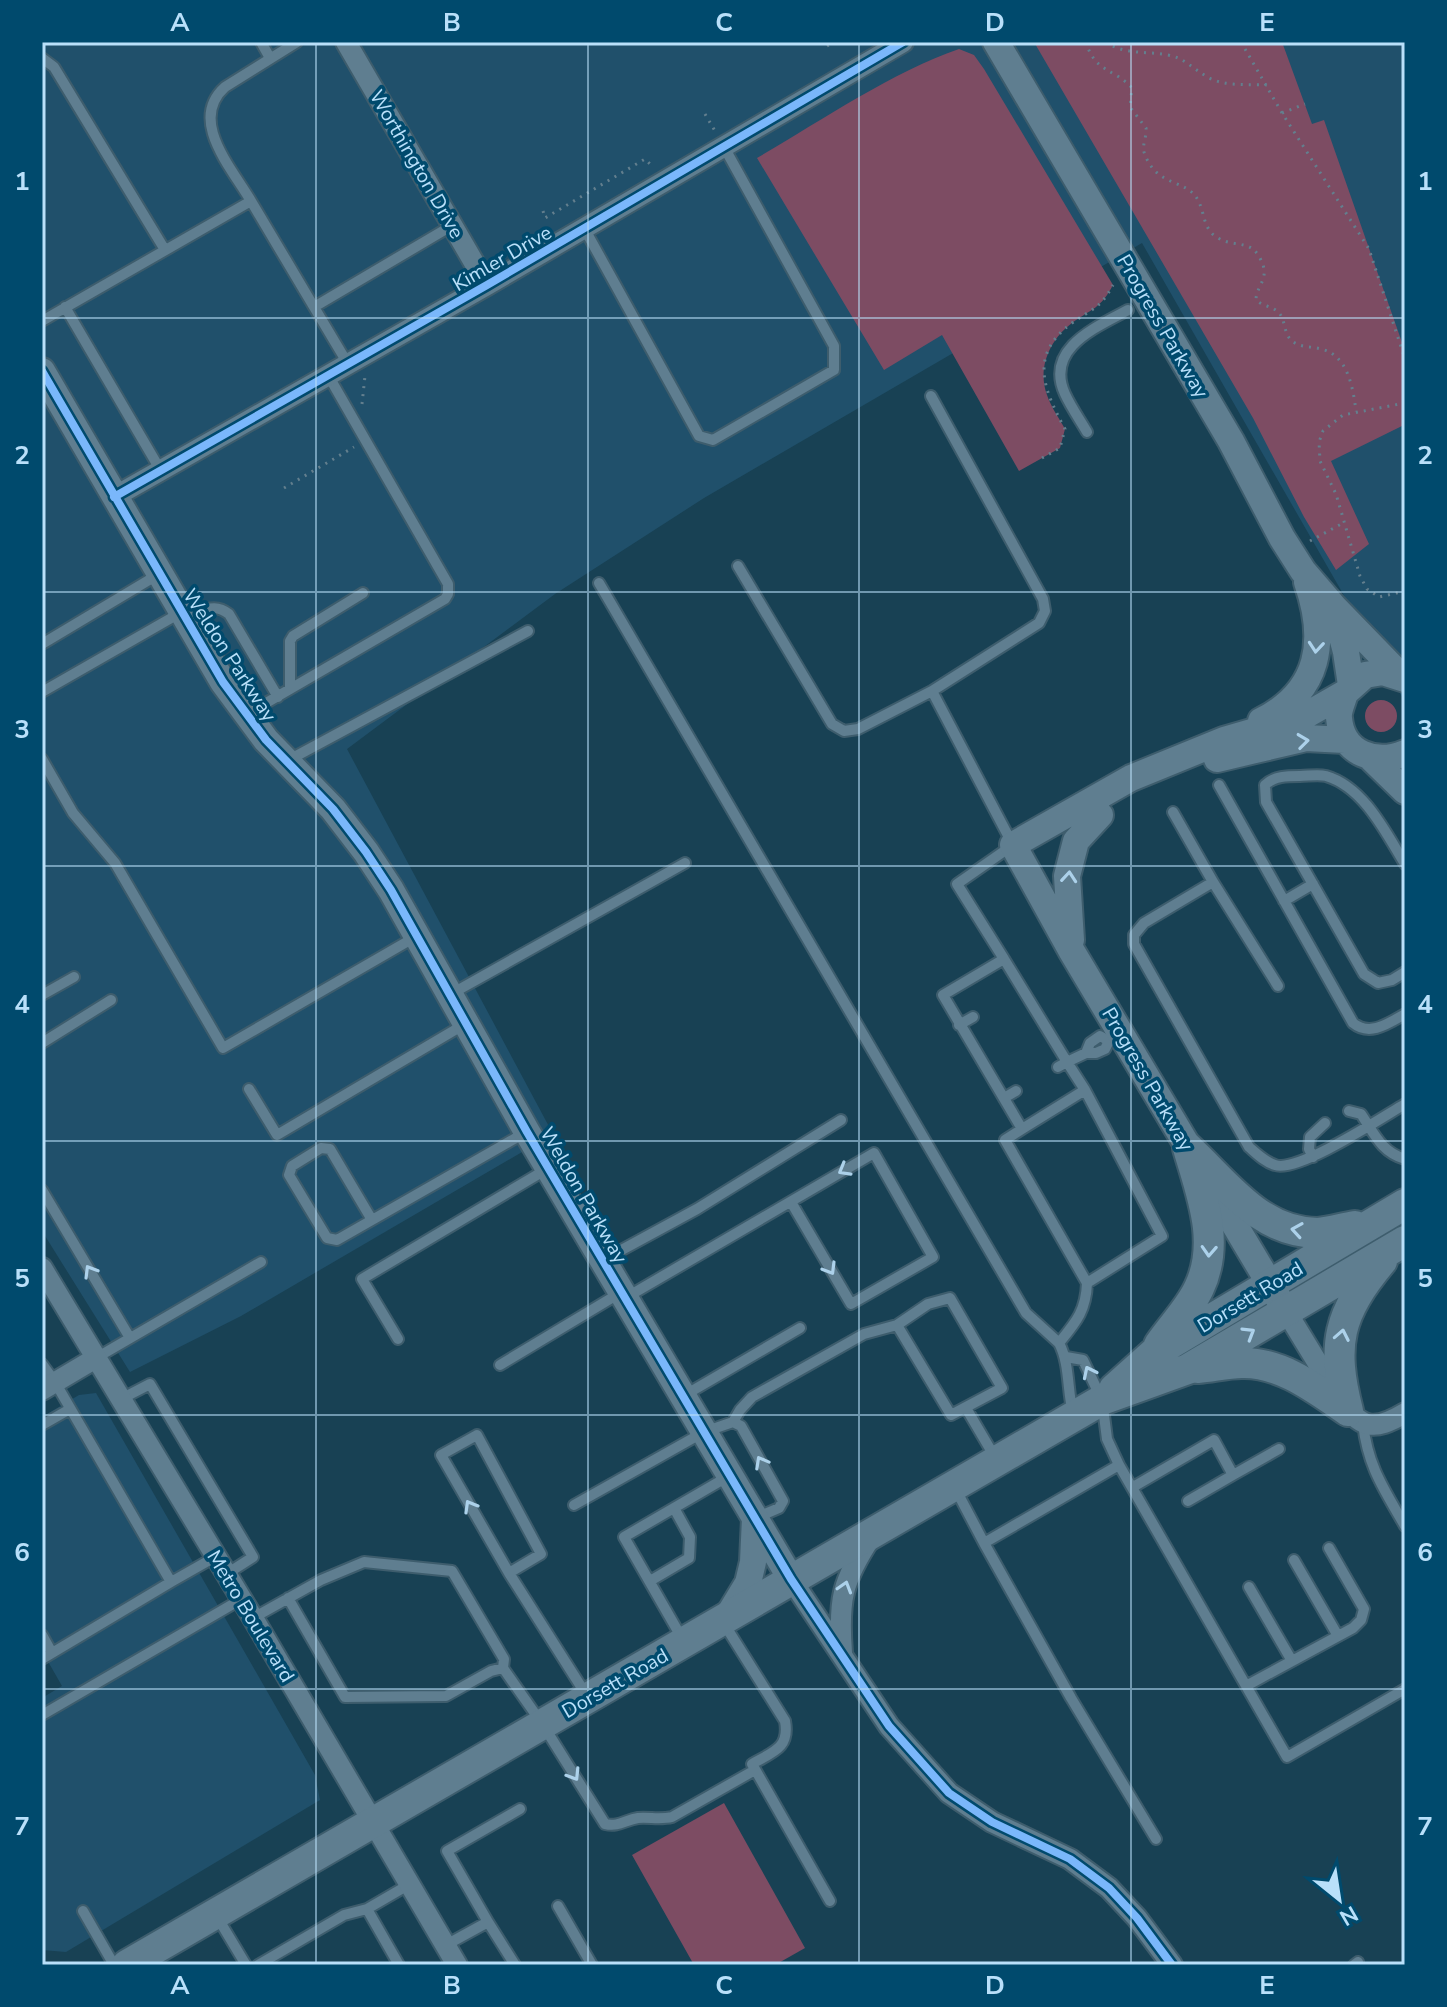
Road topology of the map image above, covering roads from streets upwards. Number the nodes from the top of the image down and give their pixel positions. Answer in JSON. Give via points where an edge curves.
{"nodes":[{"id":1,"x":346,"y":42,"type":"edge"},
{"id":2,"x":903,"y":42,"type":"edge"},
{"id":3,"x":996,"y":42,"type":"edge"},
{"id":4,"x":487,"y":285,"type":"junction"},
{"id":5,"x":42,"y":371,"type":"edge"},
{"id":6,"x":114,"y":497,"type":"junction"},
{"id":7,"x":1303,"y":571,"type":"junction"},
{"id":8,"x":1334,"y":607,"type":"junction"},
{"id":9,"x":1402,"y":677,"type":"edge"},
{"id":10,"x":1348,"y":689,"type":"junction"},
{"id":11,"x":1224,"y":740,"type":"junction"},
{"id":12,"x":1345,"y":740,"type":"junction"},
{"id":13,"x":1405,"y":753,"type":"edge"},
{"id":14,"x":1372,"y":759,"type":"junction"},
{"id":15,"x":1405,"y":791,"type":"edge"},
{"id":16,"x":1100,"y":815,"type":"junction"},
{"id":17,"x":1013,"y":845,"type":"junction"},
{"id":18,"x":1071,"y":950,"type":"junction"},
{"id":19,"x":1188,"y":1148,"type":"junction"},
{"id":20,"x":1405,"y":1204,"type":"edge"},
{"id":21,"x":1374,"y":1222,"type":"junction"},
{"id":22,"x":1399,"y":1244,"type":"edge"},
{"id":23,"x":42,"y":1268,"type":"edge"},
{"id":24,"x":1271,"y":1285,"type":"junction"},
{"id":25,"x":1286,"y":1311,"type":"junction"},
{"id":26,"x":1153,"y":1354,"type":"junction"},
{"id":27,"x":96,"y":1358,"type":"junction"},
{"id":28,"x":1188,"y":1369,"type":"junction"},
{"id":29,"x":48,"y":1386,"type":"edge"},
{"id":30,"x":1102,"y":1400,"type":"junction"},
{"id":31,"x":1405,"y":1413,"type":"edge"},
{"id":32,"x":1355,"y":1417,"type":"junction"},
{"id":33,"x":755,"y":1518,"type":"junction"},
{"id":34,"x":877,"y":1529,"type":"junction"},
{"id":35,"x":791,"y":1579,"type":"junction"},
{"id":36,"x":725,"y":1618,"type":"junction"},
{"id":37,"x":842,"y":1653,"type":"junction"},
{"id":38,"x":373,"y":1824,"type":"junction"},
{"id":39,"x":152,"y":1957,"type":"edge"},
{"id":40,"x":127,"y":1965,"type":"edge"},
{"id":41,"x":457,"y":1965,"type":"edge"},
{"id":42,"x":1172,"y":1965,"type":"edge"}],
"edges":[{"from":1,"to":4,"type":"street","name":"Worthington Drive"},
{"from":2,"to":4,"type":"street","name":"Kimler Drive"},
{"from":3,"to":7,"type":"street","name":"Progress Parkway"},
{"from":4,"to":6,"type":"street","name":"Kimler Drive","via":[[357,368],[328,375]]},
{"from":5,"to":6,"type":"street","name":"Weldon Parkway"},
{"from":6,"to":33,"type":"street","name":"Weldon Parkway","via":[[245,715],[366,852]]},
{"from":7,"to":8,"type":"street","name":"Progress Parkway"},
{"from":7,"to":11,"type":"street","one_way":true,"via":[[1318,624],[1316,658],[1305,686],[1279,712]]},
{"from":8,"to":9,"type":"street","name":"Progress Parkway"},
{"from":8,"to":10,"type":"street","name":"Progress Parkway","via":[[1346,652]]},
{"from":9,"to":10,"type":"street","via":[[1365,675]]},
{"from":10,"to":11,"type":"street","via":[[1294,721]]},
{"from":10,"to":12,"type":"street","name":"Progress Parkway","via":[[1338,717]]},
{"from":11,"to":17,"type":"street","via":[[1131,778]]},
{"from":12,"to":14,"type":"street"},
{"from":16,"to":12,"type":"street","one_way":true,"via":[[1215,759],[1306,738]]},
{"from":13,"to":14,"type":"street"},
{"from":14,"to":15,"type":"street"},
{"from":16,"to":17,"type":"street","via":[[1040,844]]},
{"from":18,"to":16,"type":"street","one_way":true,"via":[[1067,876],[1076,841]]},
{"from":17,"to":18,"type":"street","name":"Progress Parkway"},
{"from":18,"to":19,"type":"street","name":"Progress Parkway","via":[[1116,1037]]},
{"from":21,"to":19,"type":"main road","one_way":true,"via":[[1320,1233],[1277,1225],[1257,1215]]},
{"from":19,"to":24,"type":"street","name":"Progress Parkway"},
{"from":19,"to":26,"type":"main road","one_way":true,"via":[[1206,1212],[1209,1263],[1198,1290]]},
{"from":20,"to":21,"type":"main road","name":"Dorsett Road"},
{"from":21,"to":24,"type":"main road","name":"Dorsett Road"},
{"from":22,"to":25,"type":"main road","name":"Dorsett Road"},
{"from":32,"to":22,"type":"main road","one_way":true,"via":[[1340,1380],[1341,1332],[1352,1299]]},
{"from":23,"to":27,"type":"street","name":"Metro Boulevard"},
{"from":24,"to":25,"type":"street","name":"Progress Parkway"},
{"from":24,"to":26,"type":"main road","name":"Dorsett Road"},
{"from":28,"to":25,"type":"main road","name":"Dorsett Road","one_way":true},
{"from":25,"to":32,"type":"street"},
{"from":26,"to":30,"type":"main road","name":"Dorsett Road"},
{"from":27,"to":29,"type":"street"},
{"from":27,"to":38,"type":"street","name":"Metro Boulevard"},
{"from":28,"to":30,"type":"main road","name":"Dorsett Road"},
{"from":28,"to":32,"type":"main road","via":[[1244,1363],[1271,1368],[1310,1384]]},
{"from":30,"to":34,"type":"main road","name":"Dorsett Road"},
{"from":31,"to":32,"type":"street","via":[[1381,1425]]},
{"from":33,"to":35,"type":"street","name":"Weldon Parkway"},
{"from":33,"to":36,"type":"street","via":[[748,1583]]},
{"from":34,"to":35,"type":"main road","name":"Dorsett Road"},
{"from":37,"to":34,"type":"street","one_way":true,"via":[[842,1591]]},
{"from":35,"to":36,"type":"main road","name":"Dorsett Road"},
{"from":35,"to":37,"type":"street","name":"Weldon Parkway"},
{"from":36,"to":38,"type":"main road","name":"Dorsett Road"},
{"from":37,"to":42,"type":"street","name":"Weldon Parkway","via":[[889,1726],[949,1793],[992,1822],[1070,1859],[1109,1888]]},
{"from":38,"to":39,"type":"main road","name":"Dorsett Road","via":[[215,1914]]},
{"from":38,"to":41,"type":"street","name":"Metro Boulevard"},
{"from":39,"to":40,"type":"main road","name":"Dorsett Road"}]}
